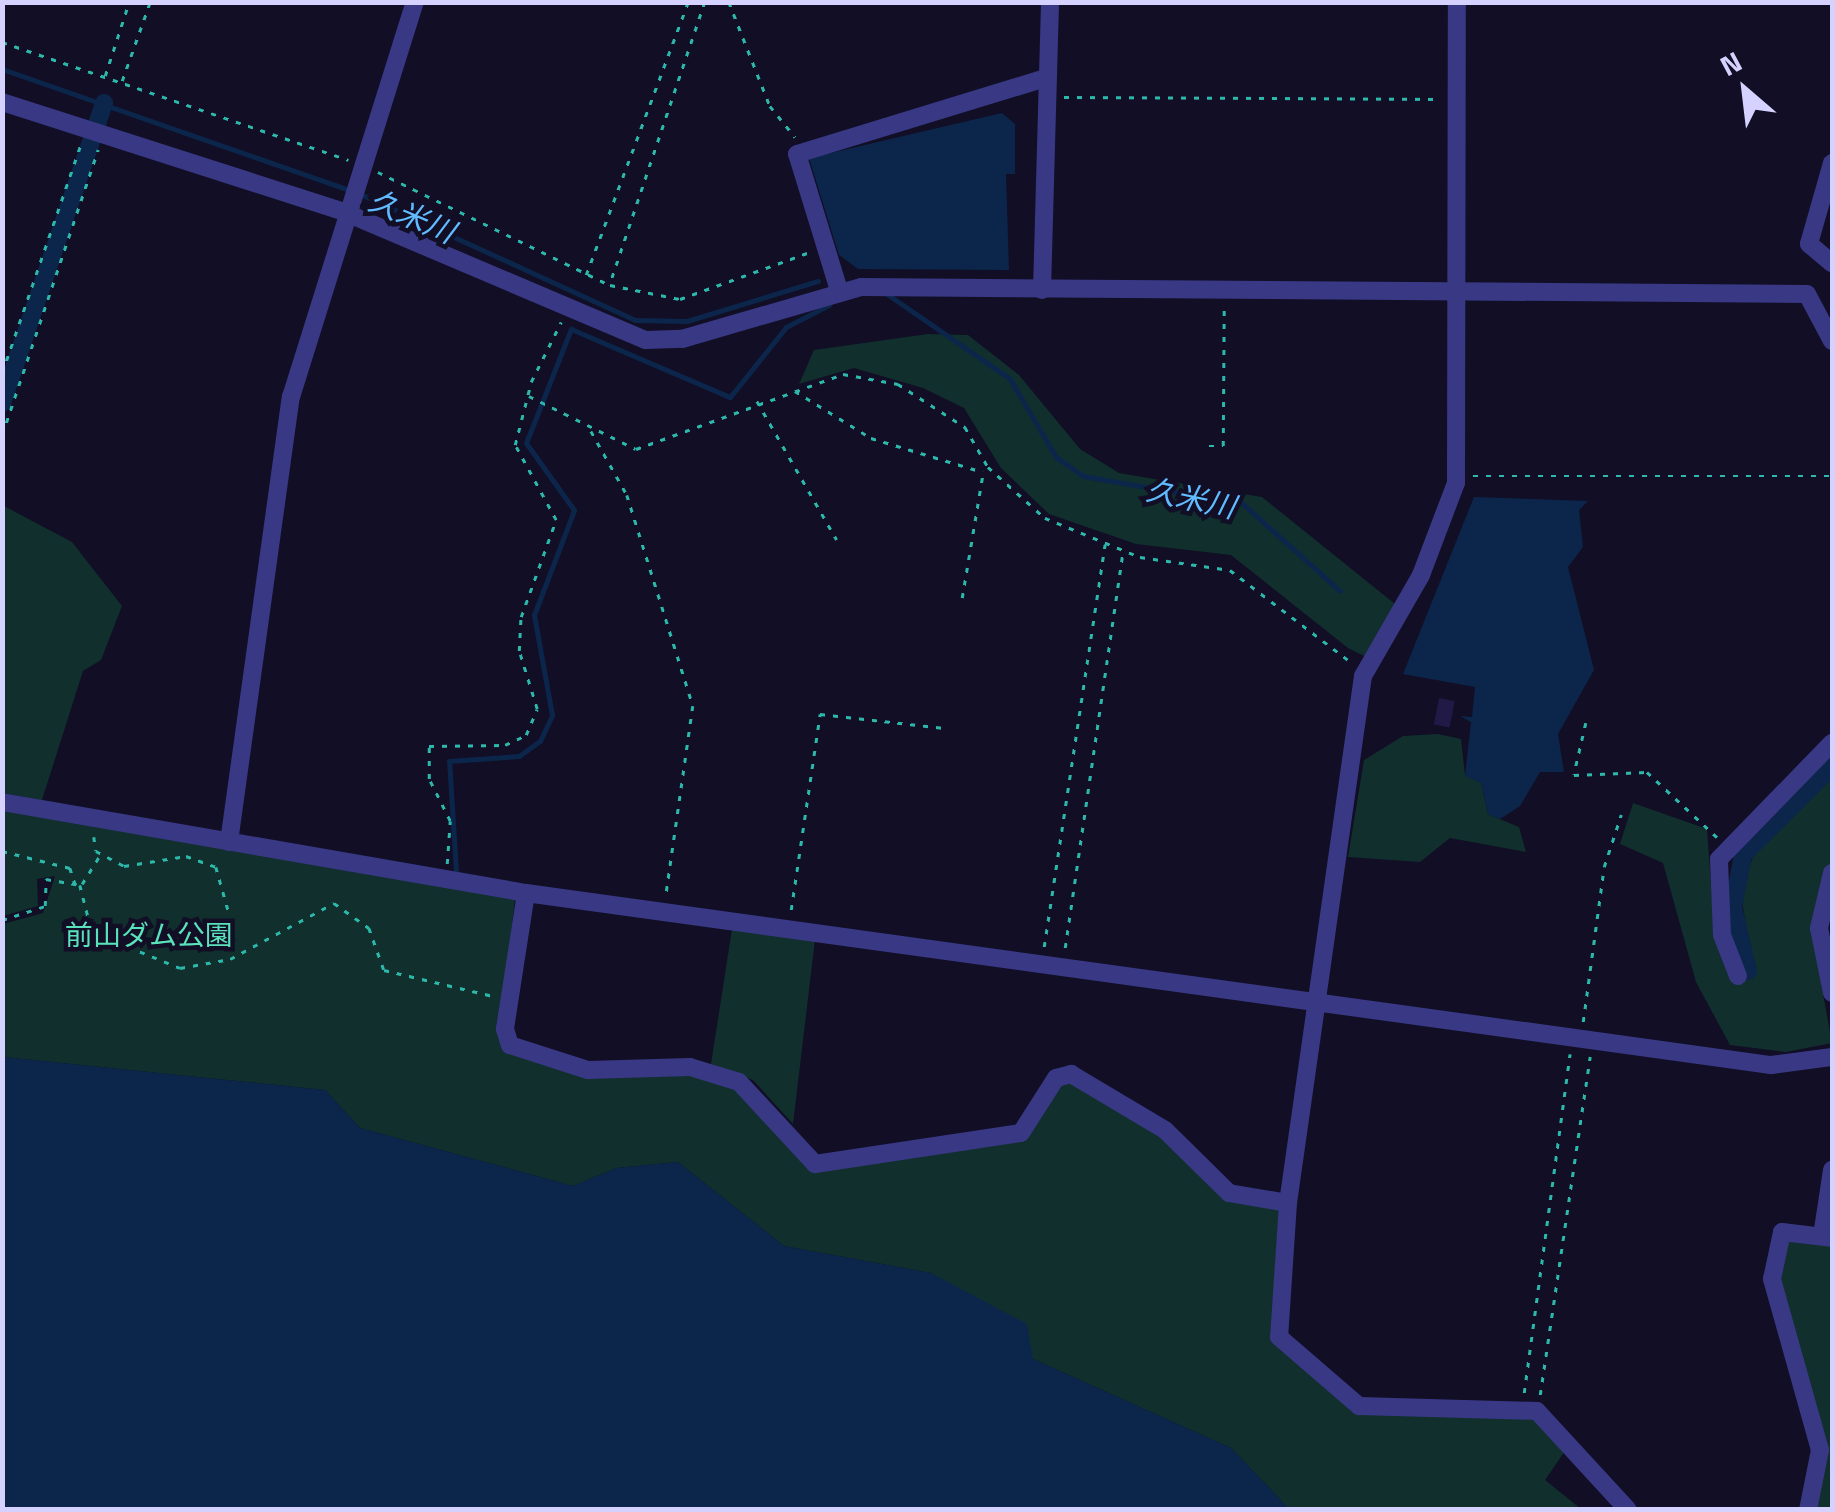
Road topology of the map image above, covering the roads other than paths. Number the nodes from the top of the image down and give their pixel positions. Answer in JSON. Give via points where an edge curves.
{"nodes":[{"id":1,"x":414,"y":2,"type":"edge"},
{"id":2,"x":1050,"y":2,"type":"edge"},
{"id":3,"x":1457,"y":2,"type":"edge"},
{"id":4,"x":1043,"y":88,"type":"junction"},
{"id":5,"x":2,"y":102,"type":"edge"},
{"id":6,"x":1832,"y":163,"type":"edge"},
{"id":7,"x":344,"y":210,"type":"junction"},
{"id":8,"x":1832,"y":264,"type":"edge"},
{"id":9,"x":838,"y":287,"type":"junction"},
{"id":10,"x":1042,"y":290,"type":"junction"},
{"id":11,"x":1456,"y":291,"type":"junction"},
{"id":12,"x":1832,"y":342,"type":"edge"},
{"id":13,"x":1832,"y":742,"type":"edge"},
{"id":14,"x":2,"y":802,"type":"edge"},
{"id":15,"x":228,"y":842,"type":"junction"},
{"id":16,"x":1832,"y":873,"type":"edge"},
{"id":17,"x":526,"y":894,"type":"junction"},
{"id":18,"x":1738,"y":976,"type":"dead end"},
{"id":19,"x":1832,"y":993,"type":"edge"},
{"id":20,"x":1317,"y":1003,"type":"junction"},
{"id":21,"x":1832,"y":1057,"type":"edge"},
{"id":22,"x":1832,"y":1170,"type":"edge"},
{"id":23,"x":1288,"y":1203,"type":"junction"},
{"id":24,"x":1827,"y":1237,"type":"edge"},
{"id":25,"x":1628,"y":1510,"type":"edge"},
{"id":26,"x":1808,"y":1510,"type":"edge"}],
"edges":[{"from":1,"to":7,"type":"street"},
{"from":2,"to":4,"type":"street"},
{"from":3,"to":11,"type":"street"},
{"from":4,"to":9,"type":"street","via":[[796,154]]},
{"from":4,"to":10,"type":"street"},
{"from":5,"to":7,"type":"street"},
{"from":6,"to":8,"type":"street","via":[[1809,244]]},
{"from":7,"to":9,"type":"street","via":[[567,312],[665,341]]},
{"from":7,"to":15,"type":"street","via":[[291,397]]},
{"from":9,"to":10,"type":"street"},
{"from":10,"to":11,"type":"street"},
{"from":11,"to":12,"type":"street","via":[[1807,294]]},
{"from":11,"to":20,"type":"street","via":[[1456,476],[1421,575],[1364,671]]},
{"from":13,"to":18,"type":"street","via":[[1728,845],[1718,913]]},
{"from":14,"to":15,"type":"street"},
{"from":15,"to":17,"type":"street"},
{"from":16,"to":19,"type":"street","via":[[1819,928]]},
{"from":17,"to":20,"type":"street"},
{"from":17,"to":23,"type":"street","via":[[510,1045],[597,1072],[690,1067],[739,1082],[815,1164],[1020,1134],[1056,1078],[1071,1074],[1165,1130],[1229,1193]]},
{"from":20,"to":21,"type":"street","via":[[1771,1065]]},
{"from":20,"to":23,"type":"street"},
{"from":22,"to":24,"type":"street"},
{"from":23,"to":25,"type":"street","via":[[1283,1344],[1371,1412],[1530,1411]]},
{"from":24,"to":26,"type":"street","via":[[1782,1232],[1772,1279],[1820,1450]]}]}
